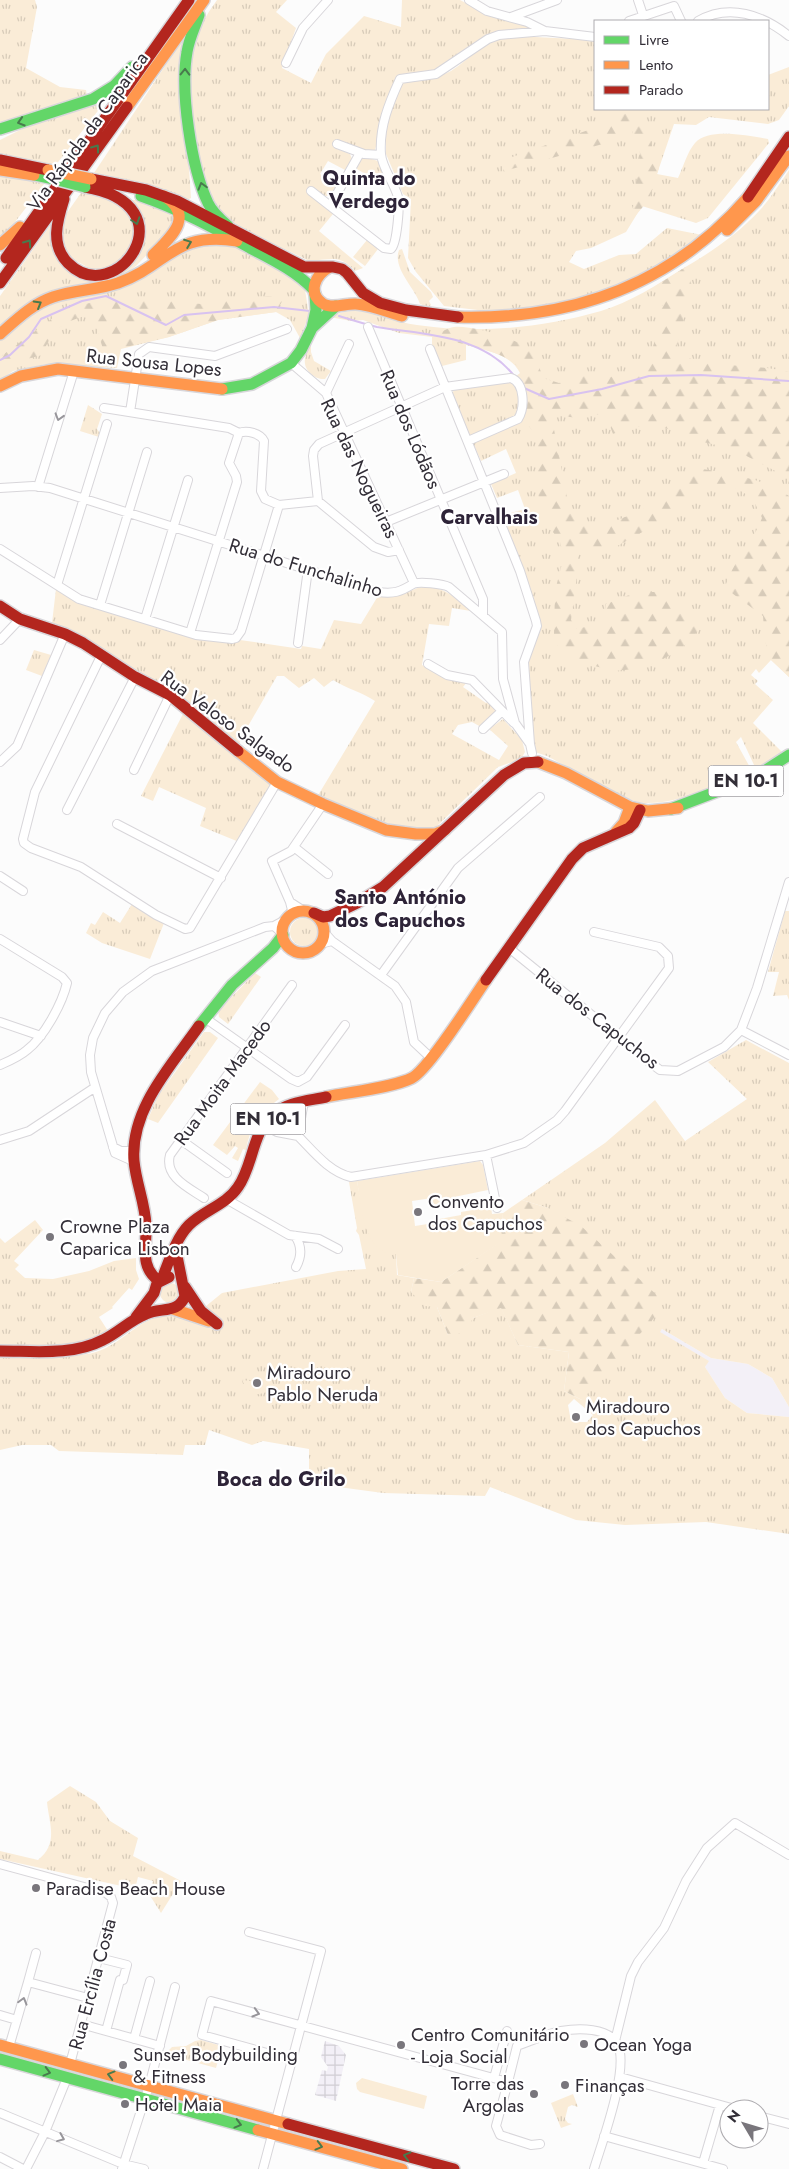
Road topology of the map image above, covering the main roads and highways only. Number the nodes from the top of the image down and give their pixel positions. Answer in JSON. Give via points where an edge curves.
{"nodes":[{"id":1,"x":189,"y":0,"type":"edge"},
{"id":2,"x":204,"y":0,"type":"edge"},
{"id":3,"x":164,"y":34,"type":"junction"},
{"id":4,"x":0,"y":129,"type":"edge"},
{"id":5,"x":789,"y":137,"type":"edge"},
{"id":6,"x":789,"y":156,"type":"edge"},
{"id":7,"x":0,"y":162,"type":"edge"},
{"id":8,"x":0,"y":169,"type":"edge"},
{"id":9,"x":42,"y":174,"type":"junction"},
{"id":10,"x":87,"y":183,"type":"junction"},
{"id":11,"x":67,"y":188,"type":"junction"},
{"id":12,"x":50,"y":194,"type":"junction"},
{"id":13,"x":164,"y":196,"type":"junction"},
{"id":14,"x":179,"y":211,"type":"junction"},
{"id":15,"x":228,"y":226,"type":"junction"},
{"id":16,"x":237,"y":241,"type":"junction"},
{"id":17,"x":0,"y":245,"type":"edge"},
{"id":18,"x":0,"y":267,"type":"edge"},
{"id":19,"x":328,"y":268,"type":"junction"},
{"id":20,"x":131,"y":276,"type":"junction"},
{"id":21,"x":0,"y":283,"type":"edge"},
{"id":22,"x":352,"y":283,"type":"junction"},
{"id":23,"x":314,"y":292,"type":"junction"},
{"id":24,"x":338,"y":305,"type":"junction"},
{"id":25,"x":312,"y":328,"type":"junction"},
{"id":26,"x":0,"y":334,"type":"edge"},
{"id":27,"x":0,"y":386,"type":"edge"},
{"id":28,"x":0,"y":606,"type":"edge"},
{"id":29,"x":789,"y":755,"type":"edge"},
{"id":30,"x":635,"y":809,"type":"junction"},
{"id":31,"x":425,"y":838,"type":"junction"},
{"id":32,"x":309,"y":912,"type":"junction"},
{"id":33,"x":330,"y":916,"type":"junction"},
{"id":34,"x":324,"y":931,"type":"junction"},
{"id":35,"x":280,"y":932,"type":"junction"},
{"id":36,"x":288,"y":946,"type":"junction"},
{"id":37,"x":273,"y":948,"type":"junction"},
{"id":38,"x":176,"y":1249,"type":"junction"},
{"id":39,"x":157,"y":1286,"type":"junction"},
{"id":40,"x":184,"y":1286,"type":"junction"},
{"id":41,"x":168,"y":1308,"type":"junction"},
{"id":42,"x":133,"y":1321,"type":"junction"},
{"id":43,"x":0,"y":1351,"type":"edge"},
{"id":44,"x":5,"y":2046,"type":"edge"},
{"id":45,"x":1,"y":2063,"type":"edge"},
{"id":46,"x":402,"y":2169,"type":"edge"},
{"id":47,"x":454,"y":2169,"type":"edge"}],
"edges":[{"from":1,"to":3,"type":"main road","name":"Via Rápida da Caparica"},
{"from":11,"to":2,"type":"main road","name":"Via Rápida da Caparica","one_way":true},
{"from":15,"to":2,"type":"main road","one_way":true,"via":[[214,212],[203,192],[185,83],[188,43]]},
{"from":3,"to":4,"type":"main road","one_way":true,"via":[[105,93]]},
{"from":3,"to":12,"type":"main road","name":"Via Rápida da Caparica"},
{"from":5,"to":22,"type":"main road","via":[[758,185],[718,228],[672,264],[611,295],[547,313],[464,317],[406,310],[364,295]]},
{"from":6,"to":24,"type":"main road","via":[[756,201],[707,246],[644,285],[585,308],[530,320],[479,323],[412,318],[357,304]]},
{"from":7,"to":9,"type":"main road"},
{"from":8,"to":9,"type":"main road"},
{"from":9,"to":10,"type":"main road","bridge":true},
{"from":10,"to":11,"type":"main road","one_way":true,"via":[[121,198],[138,222],[139,241],[135,252],[126,264],[112,272],[85,274],[61,254],[55,232]]},
{"from":10,"to":13,"type":"main road"},
{"from":10,"to":14,"type":"main road","via":[[139,196]]},
{"from":21,"to":11,"type":"main road","name":"Via Rápida da Caparica","one_way":true},
{"from":12,"to":17,"type":"main road"},
{"from":12,"to":18,"type":"main road","name":"Via Rápida da Caparica"},
{"from":13,"to":14,"type":"main road","via":[[173,201]]},
{"from":13,"to":15,"type":"main road"},
{"from":14,"to":16,"type":"main road"},
{"from":14,"to":20,"type":"main road","via":[[179,223],[170,238]]},
{"from":15,"to":19,"type":"main road","via":[[300,265],[313,269]]},
{"from":20,"to":16,"type":"main road","one_way":true,"via":[[186,243],[205,237]]},
{"from":16,"to":23,"type":"main road","via":[[301,276]]},
{"from":19,"to":22,"type":"main road","via":[[345,270]]},
{"from":19,"to":23,"type":"main road","via":[[316,276]]},
{"from":26,"to":20,"type":"main road","one_way":true,"via":[[41,302],[108,286]]},
{"from":22,"to":24,"type":"main road","via":[[350,296]]},
{"from":23,"to":24,"type":"main road","via":[[322,303]]},
{"from":23,"to":25,"type":"main road","name":"Rua Sousa Lopes","via":[[316,310]]},
{"from":24,"to":25,"type":"main road","name":"Rua Sousa Lopes"},
{"from":25,"to":27,"type":"main road","name":"Rua Sousa Lopes","via":[[290,363],[252,384],[221,389],[58,369],[21,376]]},
{"from":28,"to":31,"type":"main road","name":"Rua Veloso Salgado","via":[[20,619],[65,634],[170,696],[277,782],[386,830]]},
{"from":29,"to":30,"type":"main road","number":"EN 10-1","via":[[755,777],[671,809]]},
{"from":30,"to":31,"type":"main road","via":[[608,798],[558,769],[531,759],[504,775],[445,830]]},
{"from":30,"to":38,"type":"main road","number":"EN 10-1","via":[[634,823],[629,828],[584,848],[572,859],[419,1072],[402,1082],[304,1101],[272,1115],[264,1125],[239,1186],[188,1226]]},
{"from":31,"to":33,"type":"main road","via":[[417,856],[372,894]]},
{"from":32,"to":33,"type":"main road"},
{"from":32,"to":34,"type":"main road","via":[[322,922]]},
{"from":32,"to":35,"type":"main road","via":[[296,912],[288,917]]},
{"from":33,"to":34,"type":"main road"},
{"from":34,"to":36,"type":"main road","via":[[320,944],[307,952]]},
{"from":35,"to":36,"type":"main road"},
{"from":35,"to":37,"type":"main road"},
{"from":36,"to":37,"type":"main road"},
{"from":37,"to":39,"type":"main road","via":[[234,983],[205,1018],[146,1103],[138,1122],[134,1157],[146,1224],[146,1267]]},
{"from":38,"to":39,"type":"main road","number":"EN 10-1"},
{"from":38,"to":40,"type":"main road","via":[[176,1265]]},
{"from":39,"to":40,"type":"main road","via":[[174,1277]]},
{"from":39,"to":41,"type":"main road","via":[[156,1302]]},
{"from":39,"to":42,"type":"main road","number":"EN 10-1"},
{"from":40,"to":41,"type":"main road","via":[[184,1300],[180,1306]]},
{"from":40,"to":41,"type":"main road","via":[[201,1311],[217,1324]]},
{"from":41,"to":42,"type":"main road","number":"EN 10-1"},
{"from":42,"to":43,"type":"main road","number":"EN 10-1","via":[[108,1339],[87,1347]]},
{"from":47,"to":44,"type":"main road","one_way":true},
{"from":45,"to":46,"type":"main road","one_way":true}]}
